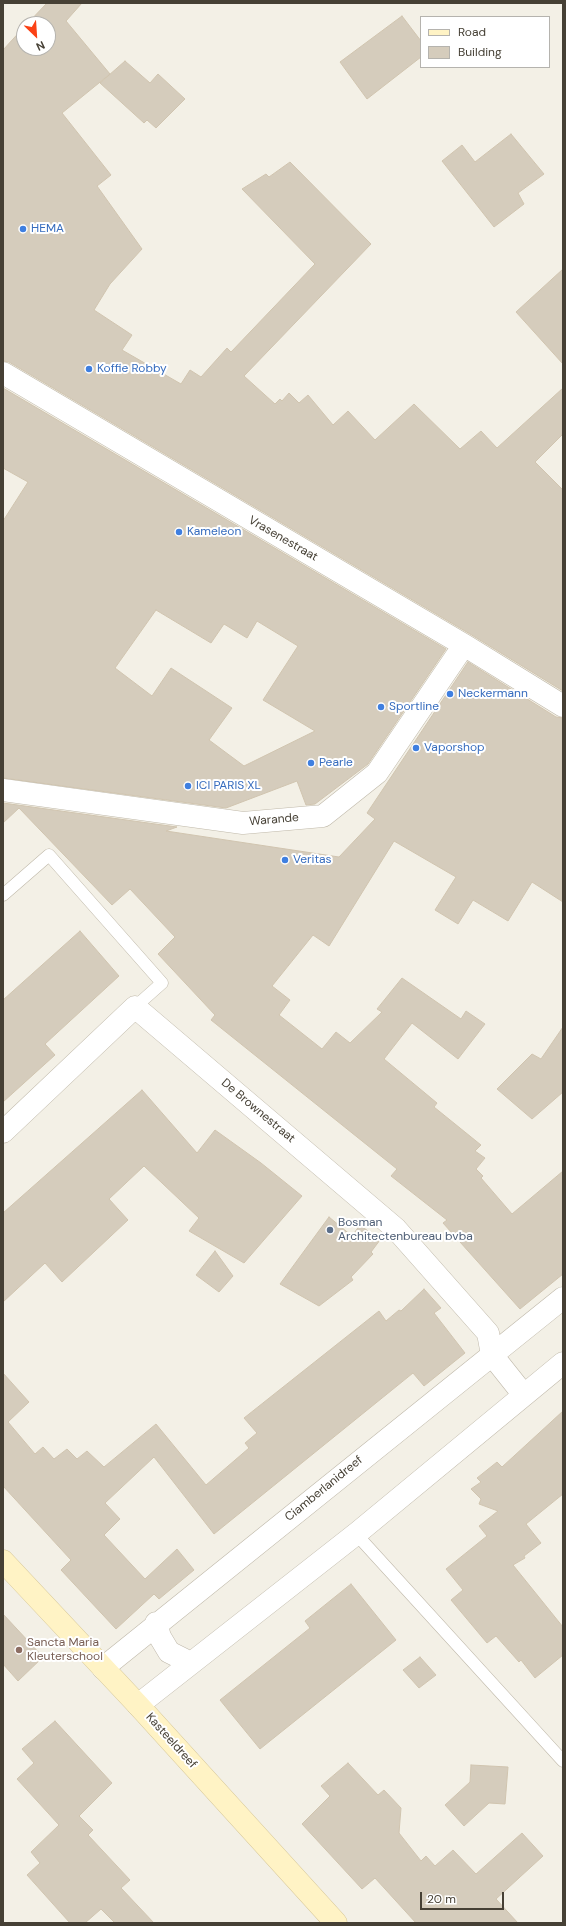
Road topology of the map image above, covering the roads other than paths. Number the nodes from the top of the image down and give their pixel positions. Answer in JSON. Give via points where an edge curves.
{"nodes":[{"id":1,"x":3,"y":373,"type":"edge"},
{"id":2,"x":464,"y":645,"type":"junction"},
{"id":3,"x":563,"y":706,"type":"edge"},
{"id":4,"x":3,"y":790,"type":"edge"},
{"id":5,"x":3,"y":895,"type":"edge"},
{"id":6,"x":135,"y":1007,"type":"junction"},
{"id":7,"x":3,"y":1132,"type":"edge"},
{"id":8,"x":563,"y":1298,"type":"edge"},
{"id":9,"x":492,"y":1355,"type":"junction"},
{"id":10,"x":563,"y":1363,"type":"edge"},
{"id":11,"x":523,"y":1394,"type":"junction"},
{"id":12,"x":356,"y":1534,"type":"junction"},
{"id":13,"x":3,"y":1561,"type":"edge"},
{"id":14,"x":156,"y":1623,"type":"junction"},
{"id":15,"x":191,"y":1663,"type":"junction"},
{"id":16,"x":103,"y":1668,"type":"junction"},
{"id":17,"x":138,"y":1705,"type":"junction"},
{"id":18,"x":563,"y":1760,"type":"edge"},
{"id":19,"x":336,"y":1923,"type":"edge"}],
"edges":[{"from":1,"to":2,"type":"street","name":"Vrasenestraat"},
{"from":2,"to":3,"type":"street","name":"Vrasenestraat"},
{"from":2,"to":4,"type":"street","name":"Warande","via":[[377,773],[323,816],[243,823]]},
{"from":5,"to":6,"type":"lane","via":[[49,855],[162,983]]},
{"from":6,"to":7,"type":"street"},
{"from":6,"to":9,"type":"street","name":"De Brownestraat","via":[[396,1229],[488,1333]]},
{"from":8,"to":9,"type":"street","name":"Ciamberlanidreef"},
{"from":9,"to":11,"type":"street"},
{"from":9,"to":14,"type":"street","name":"Ciamberlanidreef"},
{"from":10,"to":11,"type":"street"},
{"from":11,"to":12,"type":"street"},
{"from":12,"to":15,"type":"street"},
{"from":12,"to":18,"type":"lane"},
{"from":13,"to":16,"type":"street","name":"Kasteeldreef"},
{"from":14,"to":15,"type":"street","via":[[160,1637],[169,1652]]},
{"from":14,"to":16,"type":"street","name":"Ciamberlanidreef"},
{"from":15,"to":17,"type":"street"},
{"from":16,"to":17,"type":"street","name":"Kasteeldreef"},
{"from":17,"to":19,"type":"street","name":"Kasteeldreef"}]}
